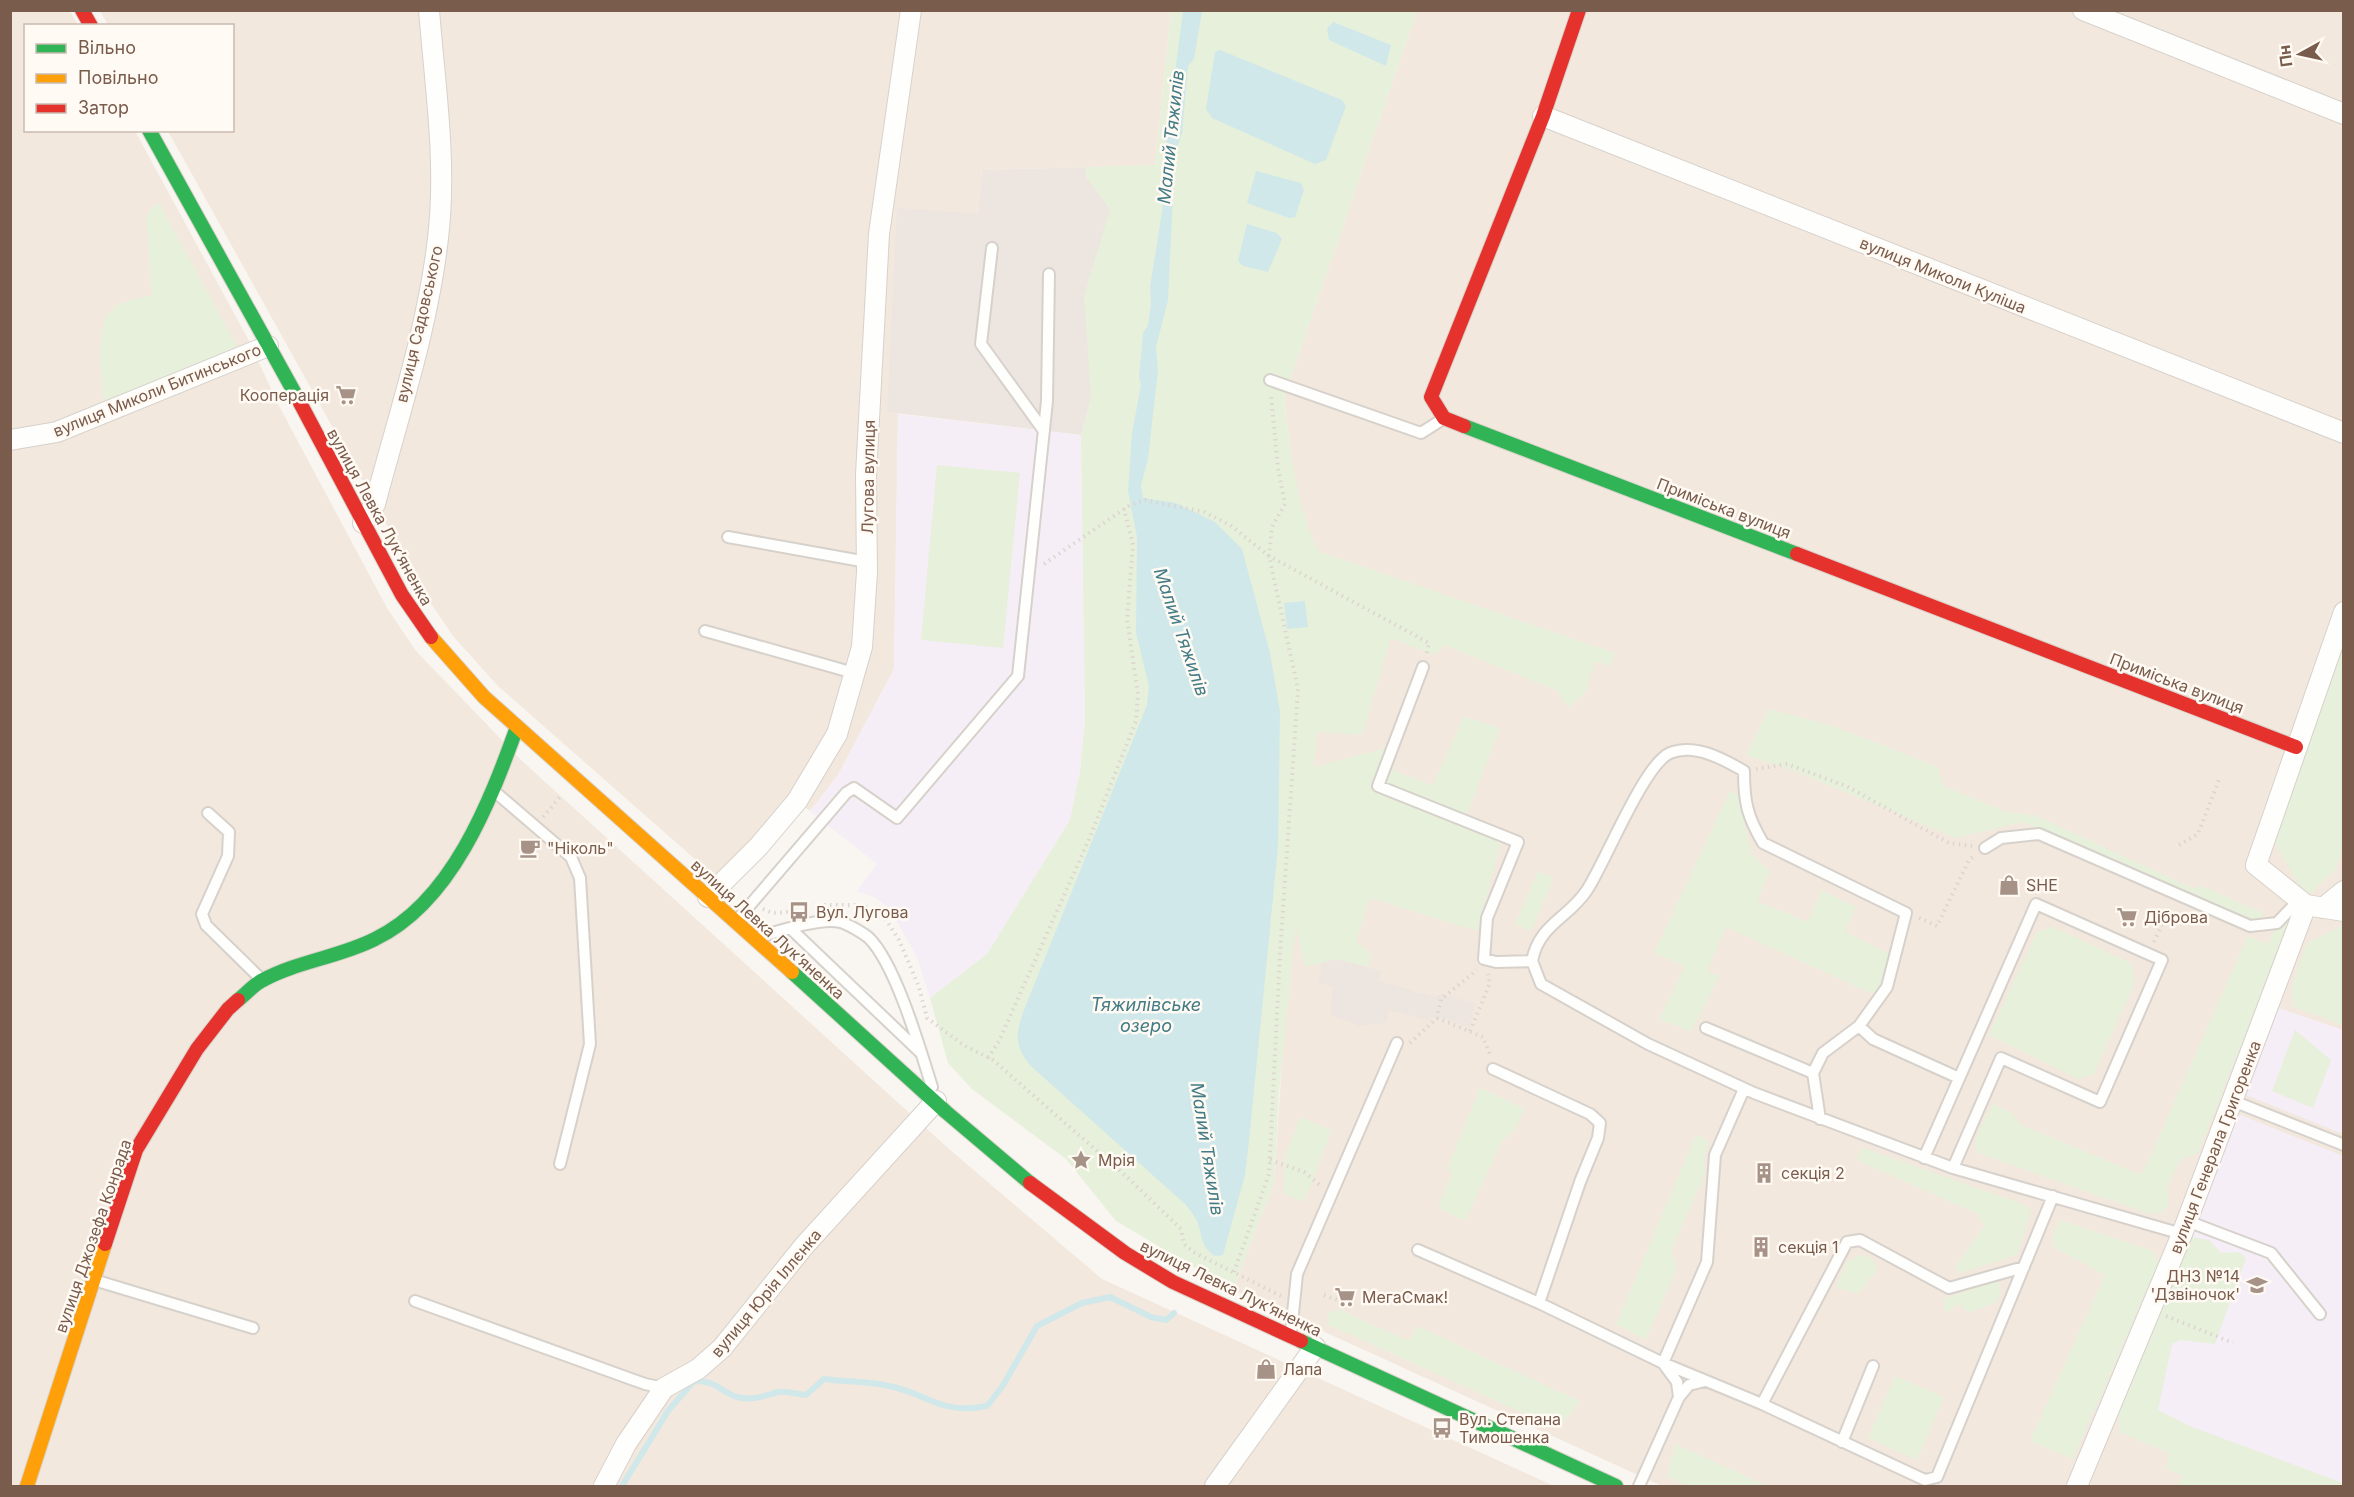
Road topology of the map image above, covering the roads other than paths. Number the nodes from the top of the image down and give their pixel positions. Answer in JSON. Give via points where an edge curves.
{"nodes":[{"id":1,"x":82,"y":10,"type":"edge"},
{"id":2,"x":429,"y":10,"type":"edge"},
{"id":3,"x":911,"y":10,"type":"edge"},
{"id":4,"x":1579,"y":10,"type":"edge"},
{"id":5,"x":2083,"y":10,"type":"edge"},
{"id":6,"x":90,"y":24,"type":"edge"},
{"id":7,"x":2343,"y":114,"type":"edge"},
{"id":8,"x":1543,"y":116,"type":"junction"},
{"id":9,"x":149,"y":132,"type":"edge"},
{"id":10,"x":992,"y":248,"type":"dead end"},
{"id":11,"x":1049,"y":274,"type":"dead end"},
{"id":12,"x":268,"y":346,"type":"junction"},
{"id":13,"x":1270,"y":380,"type":"road end"},
{"id":14,"x":1444,"y":418,"type":"junction"},
{"id":15,"x":1044,"y":431,"type":"junction"},
{"id":16,"x":2343,"y":433,"type":"edge"},
{"id":17,"x":10,"y":440,"type":"edge"},
{"id":18,"x":363,"y":523,"type":"junction"},
{"id":19,"x":728,"y":537,"type":"dead end"},
{"id":20,"x":867,"y":562,"type":"junction"},
{"id":21,"x":2343,"y":612,"type":"edge"},
{"id":22,"x":705,"y":631,"type":"dead end"},
{"id":23,"x":1423,"y":666,"type":"road end"},
{"id":24,"x":854,"y":673,"type":"junction"},
{"id":25,"x":517,"y":726,"type":"junction"},
{"id":26,"x":2296,"y":747,"type":"junction"},
{"id":27,"x":494,"y":791,"type":"junction"},
{"id":28,"x":208,"y":813,"type":"dead end"},
{"id":29,"x":1985,"y":848,"type":"road end"},
{"id":30,"x":2343,"y":891,"type":"edge"},
{"id":31,"x":708,"y":897,"type":"junction"},
{"id":32,"x":2309,"y":904,"type":"junction"},
{"id":33,"x":2343,"y":911,"type":"edge"},
{"id":34,"x":736,"y":921,"type":"junction"},
{"id":35,"x":790,"y":928,"type":"junction"},
{"id":36,"x":754,"y":938,"type":"junction"},
{"id":37,"x":1532,"y":961,"type":"junction"},
{"id":38,"x":262,"y":980,"type":"junction"},
{"id":39,"x":1859,"y":1026,"type":"junction"},
{"id":40,"x":1706,"y":1028,"type":"dead end"},
{"id":41,"x":1397,"y":1043,"type":"road end"},
{"id":42,"x":921,"y":1054,"type":"junction"},
{"id":43,"x":1493,"y":1070,"type":"road end"},
{"id":44,"x":1813,"y":1073,"type":"junction"},
{"id":45,"x":1959,"y":1078,"type":"junction"},
{"id":46,"x":1744,"y":1089,"type":"junction"},
{"id":47,"x":936,"y":1101,"type":"junction"},
{"id":48,"x":2233,"y":1101,"type":"junction"},
{"id":49,"x":1820,"y":1119,"type":"junction"},
{"id":50,"x":2343,"y":1145,"type":"edge"},
{"id":51,"x":1924,"y":1158,"type":"junction"},
{"id":52,"x":560,"y":1164,"type":"dead end"},
{"id":53,"x":1953,"y":1168,"type":"junction"},
{"id":54,"x":2053,"y":1196,"type":"junction"},
{"id":55,"x":2185,"y":1227,"type":"junction"},
{"id":56,"x":1419,"y":1250,"type":"dead end"},
{"id":57,"x":2024,"y":1267,"type":"junction"},
{"id":58,"x":94,"y":1280,"type":"junction"},
{"id":59,"x":416,"y":1301,"type":"dead end"},
{"id":60,"x":1539,"y":1303,"type":"junction"},
{"id":61,"x":2320,"y":1314,"type":"dead end"},
{"id":62,"x":253,"y":1328,"type":"dead end"},
{"id":63,"x":1291,"y":1336,"type":"junction"},
{"id":64,"x":1315,"y":1347,"type":"junction"},
{"id":65,"x":1663,"y":1363,"type":"junction"},
{"id":66,"x":1873,"y":1366,"type":"dead end"},
{"id":67,"x":1706,"y":1381,"type":"junction"},
{"id":68,"x":664,"y":1388,"type":"junction"},
{"id":69,"x":1679,"y":1397,"type":"junction"},
{"id":70,"x":1762,"y":1404,"type":"junction"},
{"id":71,"x":1842,"y":1442,"type":"junction"},
{"id":72,"x":27,"y":1486,"type":"edge"},
{"id":73,"x":604,"y":1486,"type":"edge"},
{"id":74,"x":1215,"y":1486,"type":"edge"},
{"id":75,"x":1616,"y":1486,"type":"edge"},
{"id":76,"x":1639,"y":1486,"type":"edge"},
{"id":77,"x":2077,"y":1486,"type":"edge"}],
"edges":[{"from":1,"to":6,"type":"street"},
{"from":2,"to":18,"type":"street","name":"вулиця Садовського","via":[[441,163],[438,238],[425,311],[378,493]]},
{"from":3,"to":20,"type":"street","name":"Лугова вулиця","via":[[879,234],[866,475]]},
{"from":4,"to":8,"type":"street"},
{"from":5,"to":7,"type":"street"},
{"from":8,"to":14,"type":"street","via":[[1431,397]]},
{"from":8,"to":16,"type":"street","name":"вулиця Миколи Куліша"},
{"from":9,"to":12,"type":"street","name":"вулиця Левка Лукʼяненка"},
{"from":10,"to":15,"type":"lane","via":[[981,344]]},
{"from":11,"to":15,"type":"lane"},
{"from":12,"to":17,"type":"street","name":"вулиця Миколи Битинського","via":[[57,432]]},
{"from":12,"to":18,"type":"street","name":"вулиця Левка Лукʼяненка"},
{"from":13,"to":14,"type":"lane","via":[[1421,433]]},
{"from":14,"to":26,"type":"street","name":"Приміська вулиця"},
{"from":15,"to":34,"type":"lane","via":[[1018,676],[897,818],[854,788],[846,793]]},
{"from":18,"to":25,"type":"street","name":"вулиця Левка Лукʼяненка","via":[[402,595],[440,649],[461,675]]},
{"from":19,"to":20,"type":"lane"},
{"from":20,"to":24,"type":"street","name":"Лугова вулиця","via":[[862,647]]},
{"from":21,"to":26,"type":"street"},
{"from":22,"to":24,"type":"lane"},
{"from":23,"to":37,"type":"lane","via":[[1378,786],[1518,842],[1487,918],[1484,959]]},
{"from":24,"to":31,"type":"street","name":"Лугова вулиця","via":[[837,734],[797,801]]},
{"from":25,"to":27,"type":"street","name":"вулиця Джозефа Конрада"},
{"from":25,"to":31,"type":"street","name":"вулиця Левка Лукʼяненка"},
{"from":26,"to":32,"type":"street","via":[[2256,866]]},
{"from":27,"to":38,"type":"street","name":"вулиця Джозефа Конрада","via":[[455,865],[413,913],[376,939]]},
{"from":27,"to":52,"type":"lane","via":[[571,857],[580,878],[590,1044]]},
{"from":28,"to":38,"type":"lane","via":[[229,832],[228,856],[202,914],[206,926]]},
{"from":29,"to":32,"type":"lane","via":[[2001,838],[2039,834],[2250,926],[2277,923]]},
{"from":30,"to":32,"type":"street"},
{"from":31,"to":34,"type":"street","name":"вулиця Левка Лукʼяненка"},
{"from":32,"to":33,"type":"street"},
{"from":32,"to":48,"type":"street","name":"вулиця Генерала Григоренка"},
{"from":34,"to":36,"type":"street","name":"вулиця Левка Лукʼяненка"},
{"from":35,"to":36,"type":"lane"},
{"from":35,"to":42,"type":"lane"},
{"from":35,"to":42,"type":"lane","via":[[839,922],[868,938],[889,970]]},
{"from":36,"to":47,"type":"street","name":"вулиця Левка Лукʼяненка"},
{"from":37,"to":39,"type":"lane","via":[[1534,947],[1544,932],[1586,892],[1652,770],[1670,754],[1692,751],[1717,755],[1744,771],[1744,800],[1763,843],[1906,913],[1887,987]]},
{"from":37,"to":46,"type":"lane","via":[[1541,984],[1648,1044]]},
{"from":38,"to":58,"type":"street","name":"вулиця Джозефа Конрада","via":[[228,1009],[197,1048],[136,1150]]},
{"from":39,"to":44,"type":"lane","via":[[1823,1053]]},
{"from":39,"to":45,"type":"lane","via":[[1873,1039]]},
{"from":40,"to":44,"type":"lane"},
{"from":41,"to":63,"type":"lane","via":[[1297,1274]]},
{"from":42,"to":47,"type":"lane"},
{"from":43,"to":60,"type":"lane","via":[[1590,1114],[1600,1123]]},
{"from":44,"to":49,"type":"lane"},
{"from":45,"to":51,"type":"lane"},
{"from":45,"to":53,"type":"lane","via":[[2036,904],[2162,960],[2100,1102],[2001,1058]]},
{"from":46,"to":49,"type":"lane"},
{"from":46,"to":65,"type":"lane","via":[[1715,1155],[1707,1262]]},
{"from":47,"to":63,"type":"street","name":"вулиця Левка Лукʼяненка","via":[[1064,1211],[1120,1251],[1173,1282]]},
{"from":47,"to":68,"type":"street","name":"вулиця Юрія Іллєнка","via":[[804,1246],[722,1348],[698,1369]]},
{"from":48,"to":50,"type":"lane"},
{"from":48,"to":55,"type":"street","name":"вулиця Генерала Григоренка"},
{"from":49,"to":51,"type":"lane"},
{"from":51,"to":53,"type":"lane"},
{"from":53,"to":54,"type":"lane"},
{"from":54,"to":55,"type":"lane"},
{"from":54,"to":57,"type":"lane"},
{"from":55,"to":61,"type":"lane","via":[[2271,1253]]},
{"from":55,"to":77,"type":"street","name":"вулиця Генерала Григоренка"},
{"from":56,"to":60,"type":"lane"},
{"from":57,"to":70,"type":"lane","via":[[1949,1288],[1860,1239],[1847,1242]]},
{"from":57,"to":71,"type":"lane","via":[[1937,1477],[1925,1480]]},
{"from":58,"to":62,"type":"lane"},
{"from":58,"to":72,"type":"street","name":"вулиця Джозефа Конрада"},
{"from":59,"to":68,"type":"lane"},
{"from":60,"to":65,"type":"lane"},
{"from":63,"to":64,"type":"street","name":"вулиця Левка Лукʼяненка"},
{"from":64,"to":74,"type":"street"},
{"from":64,"to":75,"type":"street","name":"вулиця Левка Лукʼяненка"},
{"from":65,"to":67,"type":"lane"},
{"from":65,"to":69,"type":"lane","via":[[1677,1382]]},
{"from":66,"to":71,"type":"lane"},
{"from":67,"to":69,"type":"lane","via":[[1689,1385]]},
{"from":67,"to":70,"type":"lane"},
{"from":68,"to":73,"type":"street","name":"вулиця Юрія Іллєнка","via":[[626,1444]]},
{"from":69,"to":76,"type":"lane"},
{"from":70,"to":71,"type":"lane"}]}
